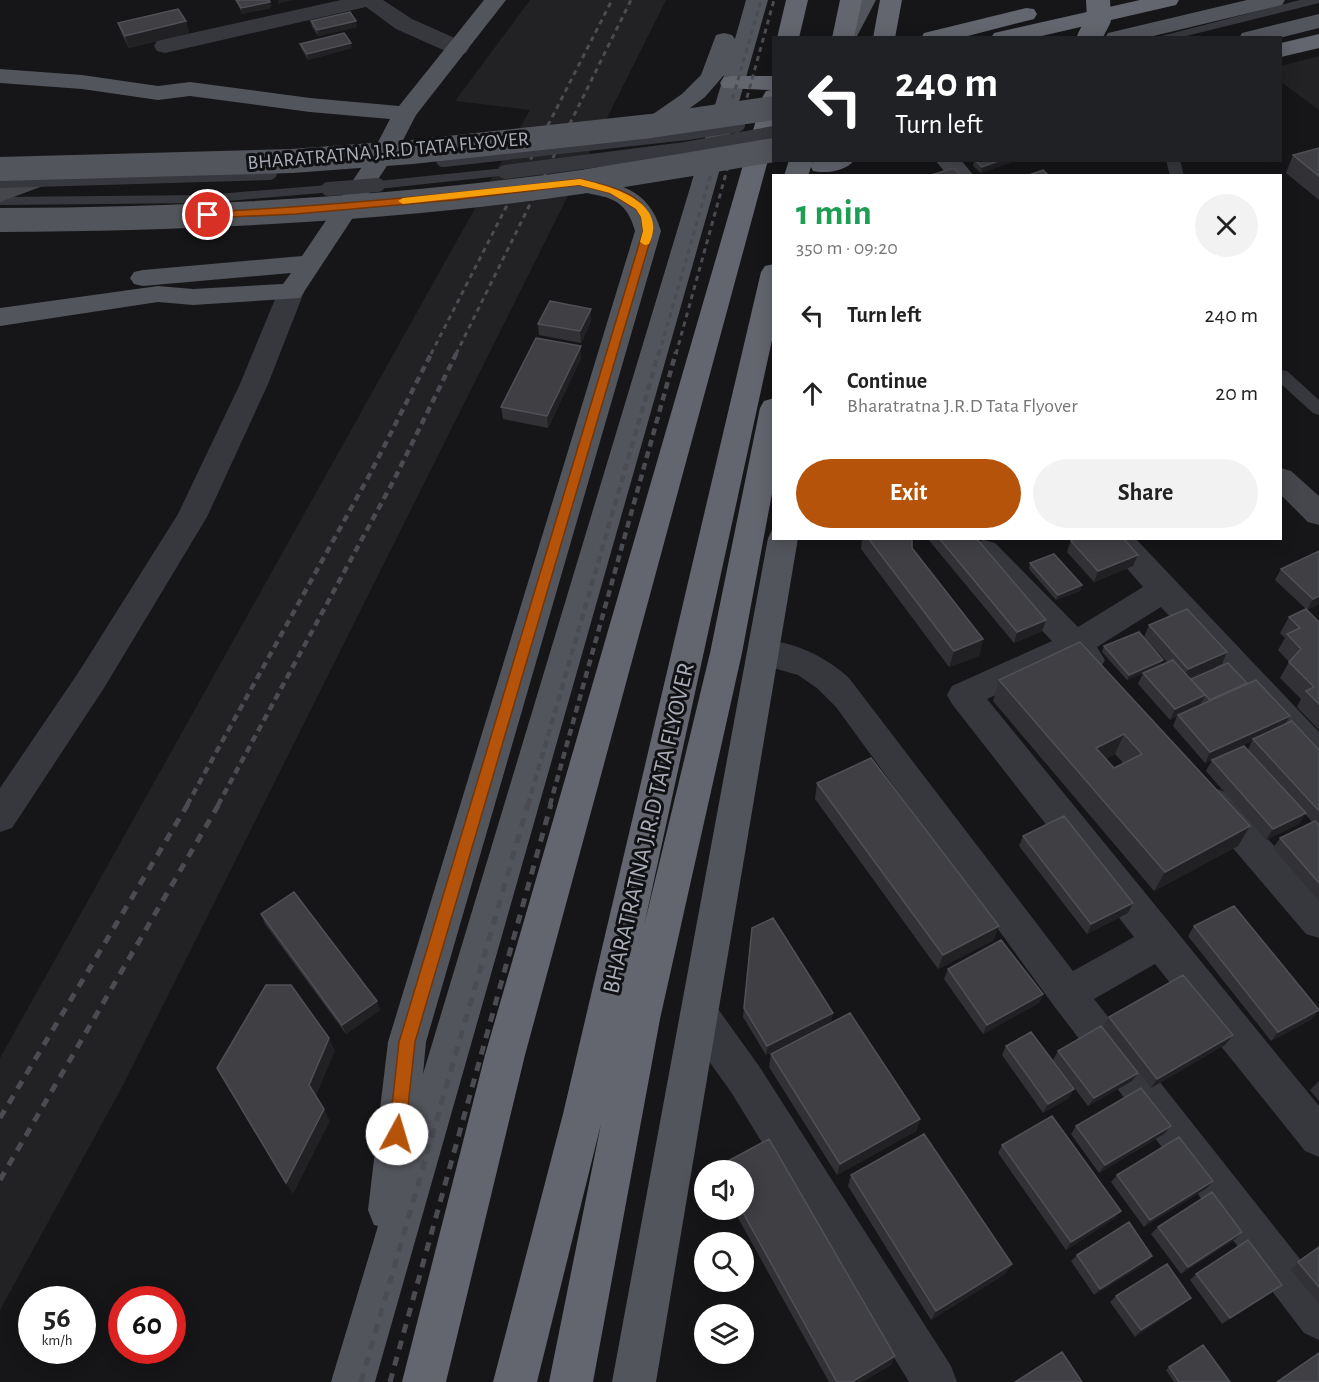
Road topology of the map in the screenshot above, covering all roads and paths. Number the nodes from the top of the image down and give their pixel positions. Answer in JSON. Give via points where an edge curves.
{"nodes":[{"id":1,"x":370,"y":0,"type":"edge"},
{"id":2,"x":495,"y":0,"type":"edge"},
{"id":3,"x":736,"y":0,"type":"edge"},
{"id":4,"x":757,"y":0,"type":"edge"},
{"id":5,"x":797,"y":0,"type":"edge"},
{"id":6,"x":850,"y":0,"type":"edge"},
{"id":7,"x":864,"y":0,"type":"edge"},
{"id":8,"x":891,"y":0,"type":"edge"},
{"id":9,"x":1086,"y":0,"type":"edge"},
{"id":10,"x":1098,"y":0,"type":"edge"},
{"id":11,"x":1168,"y":0,"type":"edge"},
{"id":12,"x":1274,"y":0,"type":"edge"},
{"id":13,"x":1316,"y":0,"type":"edge"},
{"id":14,"x":1319,"y":11,"type":"edge"},
{"id":15,"x":1319,"y":21,"type":"edge"},
{"id":16,"x":1164,"y":31,"type":"edge"},
{"id":17,"x":788,"y":36,"type":"edge"},
{"id":18,"x":844,"y":36,"type":"edge"},
{"id":19,"x":845,"y":36,"type":"edge"},
{"id":20,"x":883,"y":36,"type":"edge"},
{"id":21,"x":940,"y":36,"type":"edge"},
{"id":22,"x":1011,"y":36,"type":"edge"},
{"id":23,"x":1090,"y":36,"type":"edge"},
{"id":24,"x":1130,"y":36,"type":"edge"},
{"id":25,"x":1222,"y":36,"type":"edge"},
{"id":26,"x":1258,"y":36,"type":"edge"},
{"id":27,"x":1319,"y":41,"type":"edge"},
{"id":28,"x":165,"y":46,"type":"dead end"},
{"id":29,"x":458,"y":48,"type":"junction"},
{"id":30,"x":1282,"y":50,"type":"edge"},
{"id":31,"x":0,"y":62,"type":"edge"},
{"id":32,"x":0,"y":76,"type":"edge"},
{"id":33,"x":772,"y":82,"type":"edge"},
{"id":34,"x":731,"y":83,"type":"junction"},
{"id":35,"x":190,"y":89,"type":"junction"},
{"id":36,"x":772,"y":103,"type":"edge"},
{"id":37,"x":772,"y":108,"type":"edge"},
{"id":38,"x":405,"y":113,"type":"junction"},
{"id":39,"x":772,"y":119,"type":"edge"},
{"id":40,"x":651,"y":126,"type":"junction"},
{"id":41,"x":772,"y":133,"type":"edge"},
{"id":42,"x":388,"y":146,"type":"junction"},
{"id":43,"x":772,"y":150,"type":"edge"},
{"id":44,"x":949,"y":162,"type":"edge"},
{"id":45,"x":821,"y":165,"type":"edge"},
{"id":46,"x":0,"y":169,"type":"edge"},
{"id":47,"x":801,"y":174,"type":"edge"},
{"id":48,"x":960,"y":174,"type":"edge"},
{"id":49,"x":0,"y":181,"type":"edge"},
{"id":50,"x":580,"y":182,"type":"junction"},
{"id":51,"x":0,"y":195,"type":"edge"},
{"id":52,"x":0,"y":201,"type":"edge"},
{"id":53,"x":0,"y":219,"type":"edge"},
{"id":54,"x":309,"y":263,"type":"junction"},
{"id":55,"x":772,"y":281,"type":"edge"},
{"id":56,"x":291,"y":292,"type":"junction"},
{"id":57,"x":0,"y":300,"type":"edge"},
{"id":58,"x":0,"y":317,"type":"edge"},
{"id":59,"x":1282,"y":376,"type":"edge"},
{"id":60,"x":1319,"y":409,"type":"edge"},
{"id":61,"x":772,"y":418,"type":"edge"},
{"id":62,"x":1282,"y":479,"type":"edge"},
{"id":63,"x":1319,"y":514,"type":"edge"},
{"id":64,"x":783,"y":540,"type":"edge"},
{"id":65,"x":1118,"y":540,"type":"edge"},
{"id":66,"x":984,"y":551,"type":"edge"},
{"id":67,"x":1165,"y":589,"type":"junction"},
{"id":68,"x":1075,"y":644,"type":"junction"},
{"id":69,"x":762,"y":652,"type":"junction"},
{"id":70,"x":1106,"y":680,"type":"edge"},
{"id":71,"x":1319,"y":755,"type":"edge"},
{"id":72,"x":1193,"y":778,"type":"edge"},
{"id":73,"x":0,"y":817,"type":"edge"},
{"id":74,"x":1319,"y":922,"type":"edge"},
{"id":75,"x":1160,"y":942,"type":"junction"},
{"id":76,"x":1068,"y":994,"type":"junction"},
{"id":77,"x":699,"y":1015,"type":"junction"},
{"id":78,"x":1319,"y":1137,"type":"edge"},
{"id":79,"x":380,"y":1295,"type":"junction"},
{"id":80,"x":1319,"y":1318,"type":"edge"},
{"id":81,"x":353,"y":1382,"type":"edge"},
{"id":82,"x":424,"y":1382,"type":"edge"},
{"id":83,"x":515,"y":1382,"type":"edge"},
{"id":84,"x":571,"y":1382,"type":"edge"},
{"id":85,"x":634,"y":1382,"type":"edge"},
{"id":86,"x":934,"y":1382,"type":"edge"}],
"edges":[{"from":1,"to":28,"type":"street"},
{"from":1,"to":29,"type":"street","via":[[404,24]]},
{"from":2,"to":29,"type":"main road"},
{"from":3,"to":40,"type":"main road","via":[[710,79]]},
{"from":4,"to":34,"type":"main road"},
{"from":5,"to":17,"type":"highway"},
{"from":6,"to":18,"type":"highway"},
{"from":7,"to":19,"type":"main road"},
{"from":8,"to":20,"type":"highway"},
{"from":9,"to":21,"type":"highway"},
{"from":10,"to":23,"type":"highway","bridge":true,"via":[[1100,19]]},
{"from":11,"to":22,"type":"highway"},
{"from":12,"to":16,"type":"main road"},
{"from":13,"to":16,"type":"lane"},
{"from":14,"to":25,"type":"lane"},
{"from":15,"to":26,"type":"main road"},
{"from":16,"to":24,"type":"main road"},
{"from":27,"to":30,"type":"highway"},
{"from":29,"to":38,"type":"main road"},
{"from":31,"to":35,"type":"main road","via":[[168,76]]},
{"from":32,"to":35,"type":"main road","via":[[158,93]]},
{"from":33,"to":34,"type":"highway"},
{"from":34,"to":79,"type":"main road"},
{"from":35,"to":38,"type":"main road"},
{"from":36,"to":82,"type":"highway","via":[[505,1055]]},
{"from":37,"to":40,"type":"main road","name":"BHARATRATNA J.R.D TATA FLYOVER","bridge":true},
{"from":38,"to":42,"type":"main road"},
{"from":39,"to":49,"type":"lane","bridge":true,"via":[[550,150],[368,167]]},
{"from":40,"to":46,"type":"main road","name":"BHARATRATNA J.R.D TATA FLYOVER","bridge":true,"via":[[292,161]]},
{"from":41,"to":52,"type":"lane","bridge":true,"via":[[447,180],[205,199]]},
{"from":42,"to":51,"type":"street","via":[[317,153],[146,155],[88,162]]},
{"from":42,"to":54,"type":"main road"},
{"from":43,"to":50,"type":"main road","bridge":true},
{"from":44,"to":48,"type":"street"},
{"from":45,"to":47,"type":"highway"},
{"from":50,"to":53,"type":"main road","bridge":true,"via":[[296,211],[142,219]]},
{"from":50,"to":79,"type":"main road","via":[[614,191],[640,207],[648,231],[407,1042]]},
{"from":54,"to":56,"type":"main road"},
{"from":54,"to":57,"type":"main road","via":[[167,274]]},
{"from":55,"to":83,"type":"highway","name":"BHARATRATNA J.R.D TATA FLYOVER","via":[[583,1114]]},
{"from":56,"to":58,"type":"main road","via":[[194,297],[158,294]]},
{"from":56,"to":73,"type":"street","via":[[254,384],[192,517],[92,679]]},
{"from":59,"to":60,"type":"lane"},
{"from":61,"to":84,"type":"highway","via":[[726,654],[641,1019]]},
{"from":62,"to":63,"type":"street"},
{"from":64,"to":69,"type":"main road"},
{"from":65,"to":67,"type":"street"},
{"from":66,"to":68,"type":"street"},
{"from":67,"to":68,"type":"street"},
{"from":67,"to":71,"type":"street"},
{"from":68,"to":70,"type":"street"},
{"from":68,"to":75,"type":"street","via":[[964,695]]},
{"from":69,"to":76,"type":"street","via":[[795,658],[833,681]]},
{"from":69,"to":77,"type":"main road"},
{"from":72,"to":74,"type":"street"},
{"from":75,"to":76,"type":"street"},
{"from":75,"to":78,"type":"street"},
{"from":76,"to":80,"type":"street"},
{"from":77,"to":85,"type":"main road"},
{"from":77,"to":86,"type":"street","via":[[745,1079]]},
{"from":79,"to":81,"type":"main road"}]}
